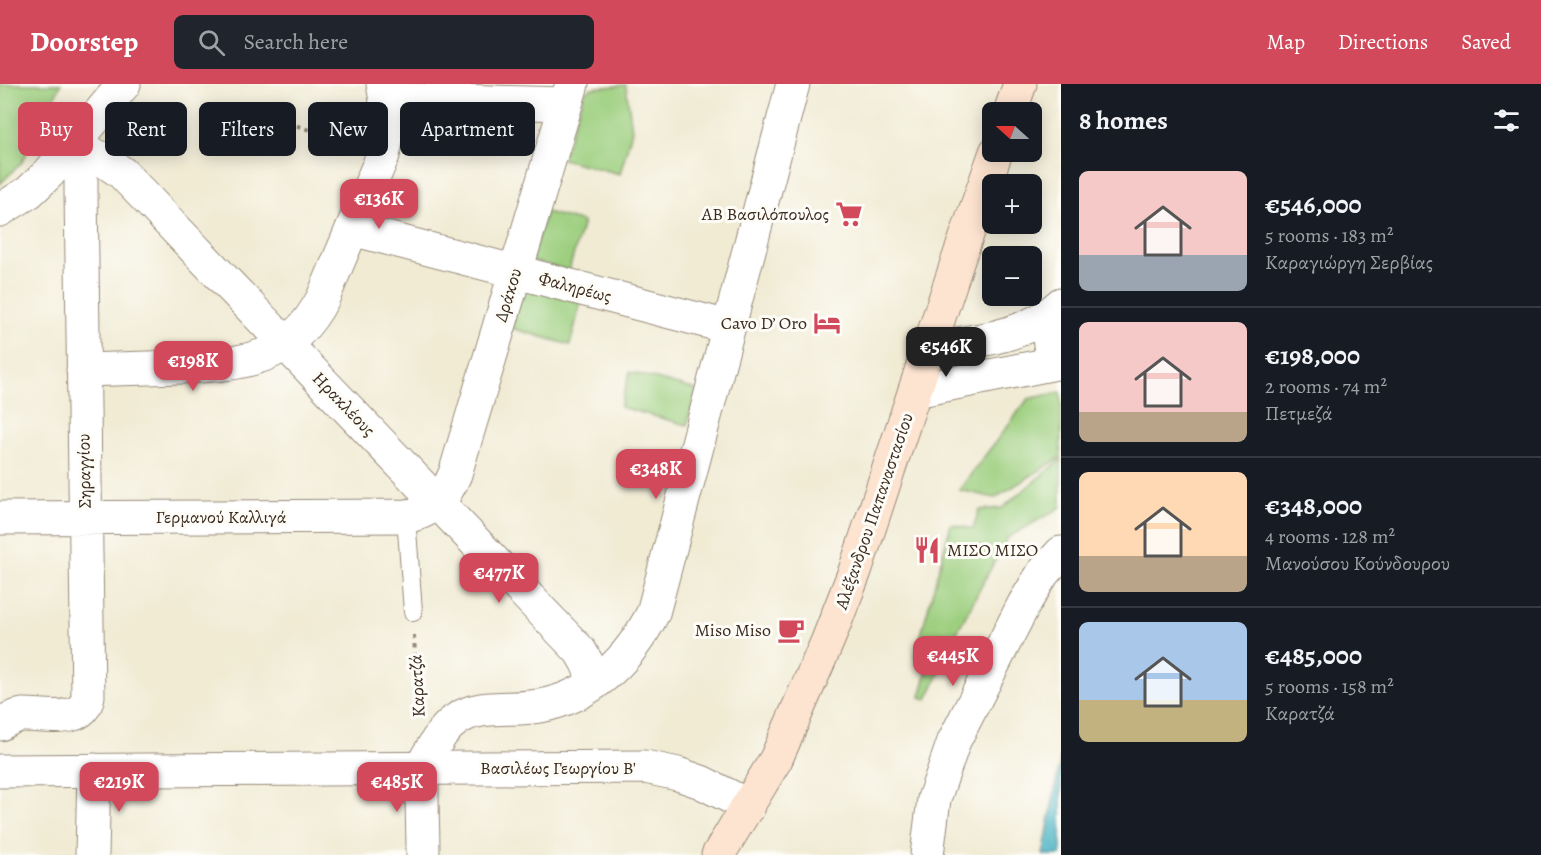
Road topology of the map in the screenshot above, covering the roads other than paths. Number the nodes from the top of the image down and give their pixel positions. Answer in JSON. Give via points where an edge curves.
{"nodes":[{"id":1,"x":124,"y":84,"type":"edge"},
{"id":2,"x":793,"y":84,"type":"edge"},
{"id":3,"x":1020,"y":84,"type":"edge"},
{"id":4,"x":384,"y":92,"type":"edge"},
{"id":5,"x":569,"y":94,"type":"edge"},
{"id":6,"x":1014,"y":102,"type":"edge"},
{"id":7,"x":93,"y":122,"type":"edge"},
{"id":8,"x":93,"y":154,"type":"edge"},
{"id":9,"x":64,"y":156,"type":"edge"},
{"id":10,"x":75,"y":156,"type":"edge"},
{"id":11,"x":993,"y":162,"type":"edge"},
{"id":12,"x":0,"y":210,"type":"edge"},
{"id":13,"x":352,"y":229,"type":"junction"},
{"id":14,"x":515,"y":271,"type":"junction"},
{"id":15,"x":1054,"y":311,"type":"edge"},
{"id":16,"x":728,"y":327,"type":"junction"},
{"id":17,"x":286,"y":344,"type":"junction"},
{"id":18,"x":929,"y":348,"type":"junction"},
{"id":19,"x":1059,"y":363,"type":"edge"},
{"id":20,"x":83,"y":370,"type":"junction"},
{"id":21,"x":915,"y":391,"type":"junction"},
{"id":22,"x":437,"y":502,"type":"junction"},
{"id":23,"x":406,"y":516,"type":"junction"},
{"id":24,"x":0,"y":518,"type":"edge"},
{"id":25,"x":85,"y":518,"type":"junction"},
{"id":26,"x":1061,"y":553,"type":"edge"},
{"id":27,"x":413,"y":612,"type":"road end"},
{"id":28,"x":595,"y":683,"type":"junction"},
{"id":29,"x":0,"y":724,"type":"edge"},
{"id":30,"x":421,"y":769,"type":"junction"},
{"id":31,"x":94,"y":770,"type":"junction"},
{"id":32,"x":0,"y":771,"type":"edge"},
{"id":33,"x":749,"y":806,"type":"junction"},
{"id":34,"x":92,"y":855,"type":"edge"},
{"id":35,"x":423,"y":855,"type":"edge"},
{"id":36,"x":718,"y":855,"type":"edge"},
{"id":37,"x":927,"y":855,"type":"edge"}],
"edges":[{"from":1,"to":7,"type":"street"},
{"from":2,"to":16,"type":"street"},
{"from":3,"to":6,"type":"main road"},
{"from":4,"to":5,"type":"street"},
{"from":4,"to":13,"type":"street","via":[[389,121],[387,142]]},
{"from":5,"to":14,"type":"street","name":"Δράκου"},
{"from":8,"to":17,"type":"street","name":"Ηρακλέους","via":[[122,172]]},
{"from":9,"to":12,"type":"street","via":[[29,192]]},
{"from":10,"to":20,"type":"street","name":"Σηραγγίου","via":[[81,183]]},
{"from":11,"to":18,"type":"main road","name":"Αλέξανδρου Παπαναστασίου"},
{"from":13,"to":14,"type":"street","name":"Φαληρέως"},
{"from":13,"to":17,"type":"street","via":[[315,313]]},
{"from":14,"to":16,"type":"street","name":"Φαληρέως"},
{"from":14,"to":22,"type":"street","name":"Δράκου","via":[[454,474]]},
{"from":15,"to":18,"type":"street","via":[[1024,328]]},
{"from":15,"to":19,"type":"street","via":[[1050,345]]},
{"from":16,"to":28,"type":"street","via":[[653,613],[630,651]]},
{"from":17,"to":20,"type":"street","via":[[256,358],[226,365]]},
{"from":17,"to":22,"type":"street","name":"Ηρακλέους"},
{"from":18,"to":21,"type":"main road","name":"Αλέξανδρου Παπαναστασίου"},
{"from":19,"to":21,"type":"street"},
{"from":20,"to":25,"type":"street","name":"Σηραγγίου"},
{"from":21,"to":33,"type":"main road","name":"Αλέξανδρου Παπαναστασίου","via":[[832,630],[793,724]]},
{"from":22,"to":23,"type":"street","name":"Γερμανού Καλλιγά","via":[[423,512]]},
{"from":22,"to":28,"type":"street","name":"Ηρακλέους","via":[[580,651]]},
{"from":23,"to":25,"type":"street","name":"Γερμανού Καλλιγά"},
{"from":23,"to":27,"type":"lane"},
{"from":24,"to":25,"type":"street","name":"Γερμανού Καλλιγά"},
{"from":25,"to":29,"type":"street","name":"Σηραγγίου","via":[[85,706],[72,715],[20,715]]},
{"from":26,"to":37,"type":"street","via":[[1024,603],[954,741],[934,798]]},
{"from":28,"to":30,"type":"street","via":[[550,704],[482,710],[456,718]]},
{"from":30,"to":31,"type":"street","name":"Βασιλέως Γεωργίου Β'"},
{"from":30,"to":33,"type":"street","name":"Βασιλέως Γεωργίου Β'","via":[[645,767],[700,782]]},
{"from":30,"to":35,"type":"street"},
{"from":31,"to":32,"type":"street","name":"Βασιλέως Γεωργίου Β'"},
{"from":31,"to":34,"type":"street"},
{"from":33,"to":36,"type":"main road","name":"Αλέξανδρου Παπαναστασίου"}]}
